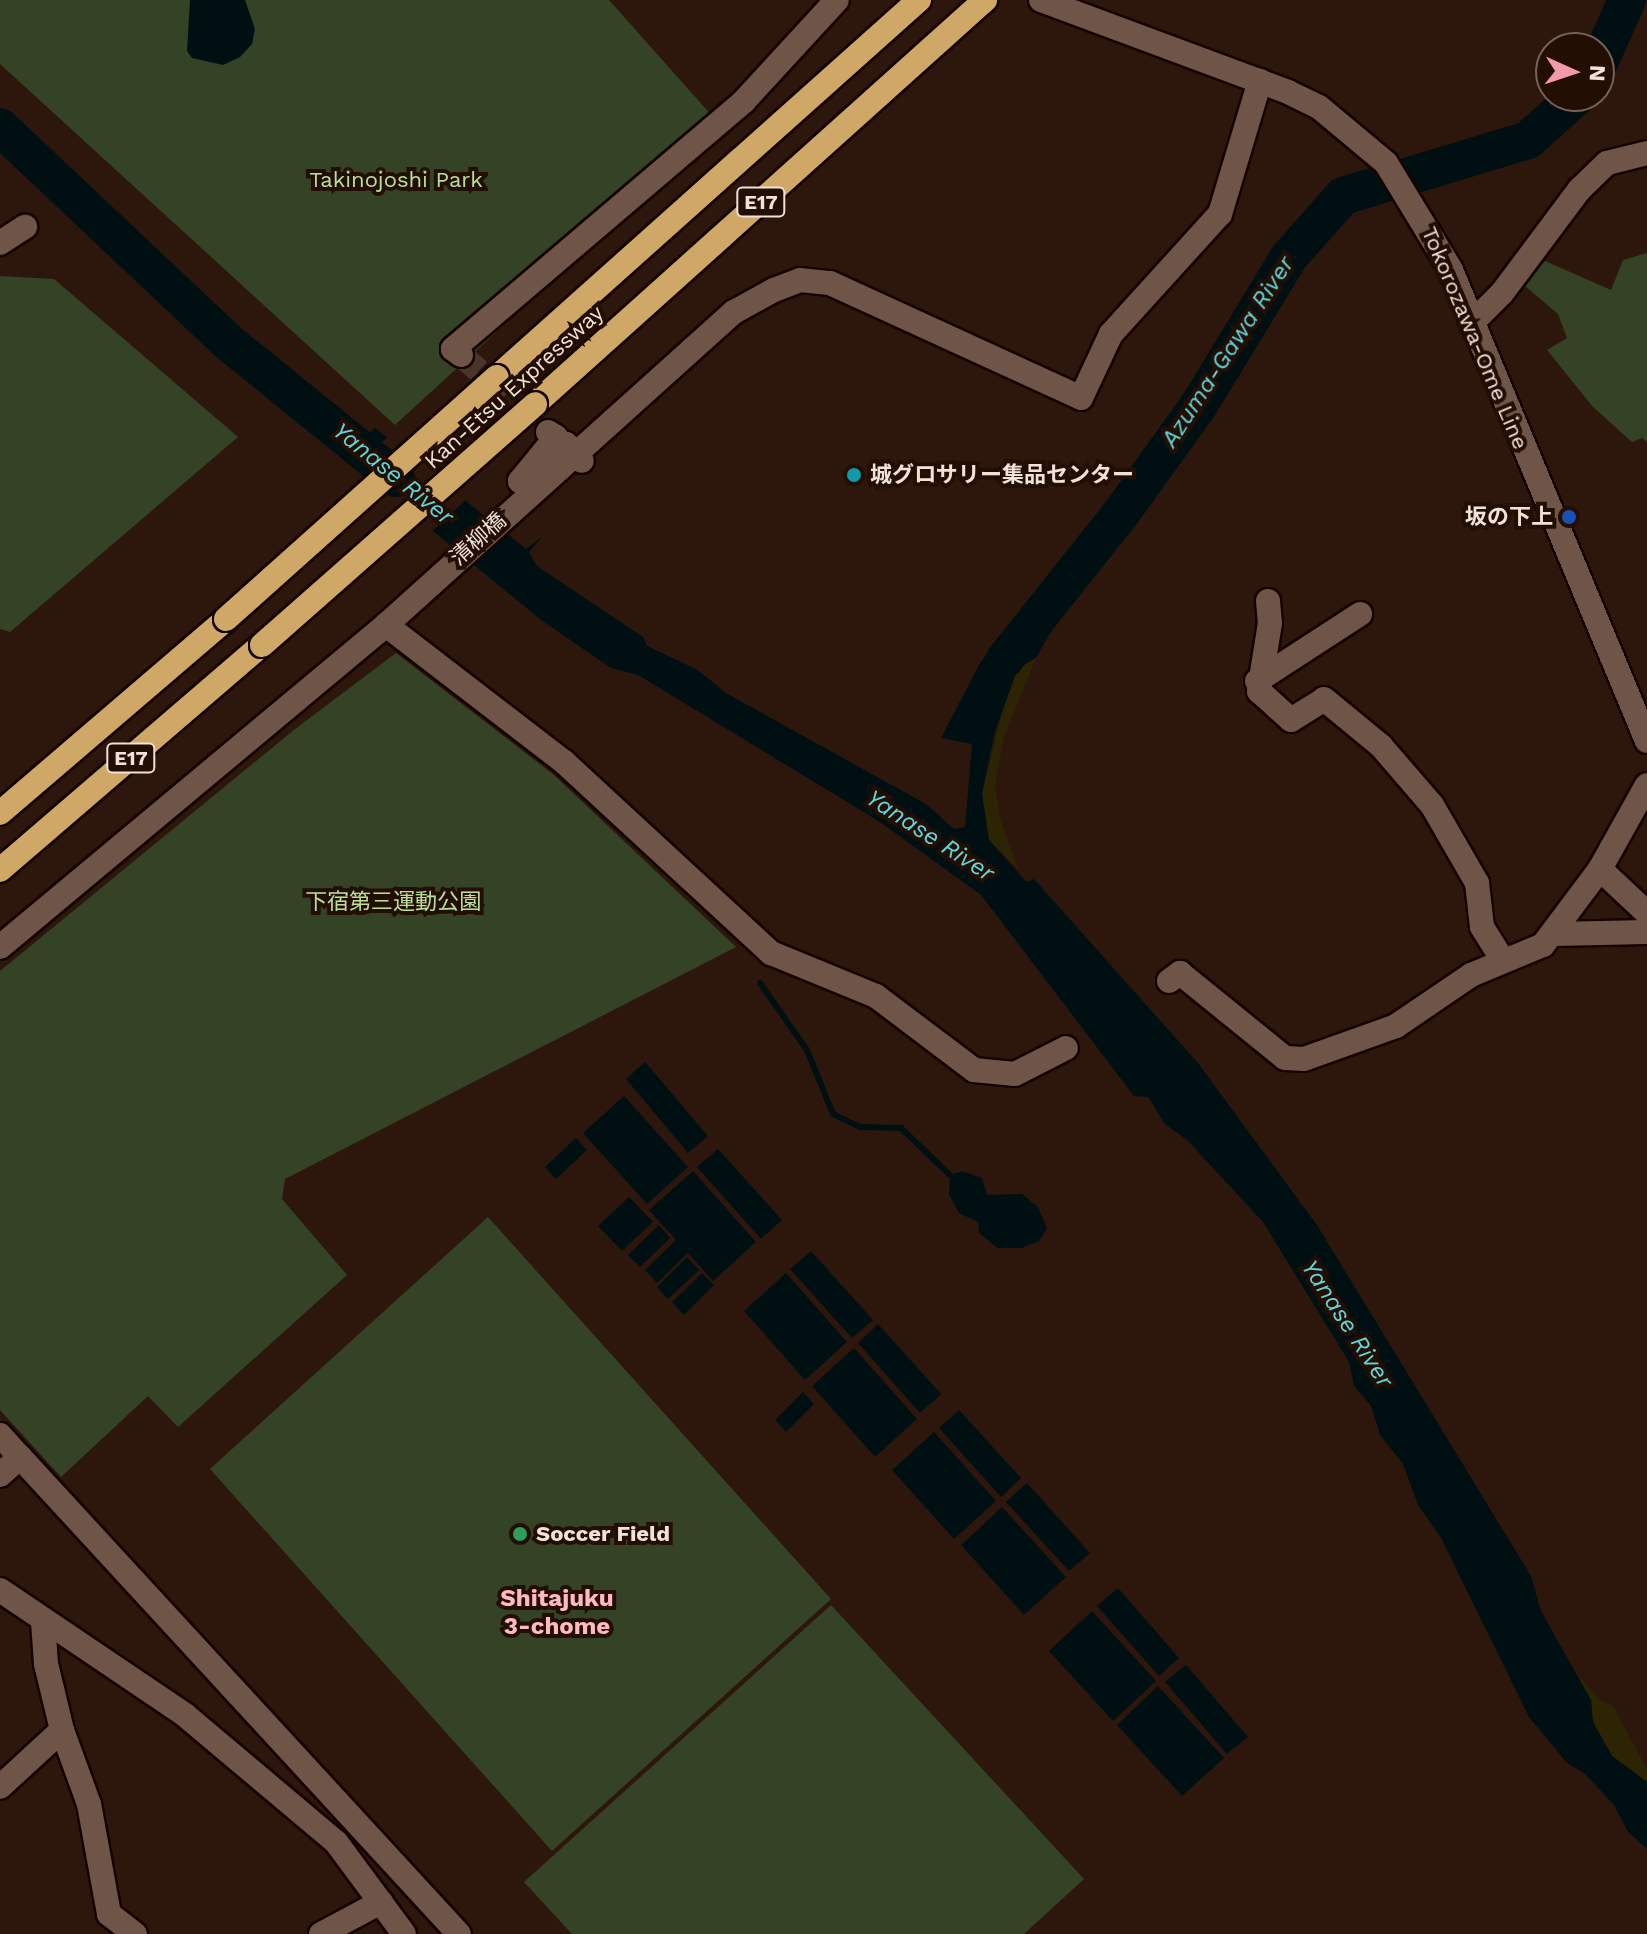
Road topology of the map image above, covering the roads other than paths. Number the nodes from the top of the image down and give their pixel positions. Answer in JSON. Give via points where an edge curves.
{"nodes":[{"id":1,"x":837,"y":0,"type":"edge"},
{"id":2,"x":919,"y":0,"type":"edge"},
{"id":3,"x":985,"y":0,"type":"edge"},
{"id":4,"x":1052,"y":2,"type":"edge"},
{"id":5,"x":1260,"y":81,"type":"junction"},
{"id":6,"x":1647,"y":153,"type":"edge"},
{"id":7,"x":25,"y":227,"type":"dead end"},
{"id":8,"x":0,"y":243,"type":"edge"},
{"id":9,"x":1472,"y":323,"type":"junction"},
{"id":10,"x":461,"y":355,"type":"dead end"},
{"id":11,"x":548,"y":432,"type":"dead end"},
{"id":12,"x":578,"y":457,"type":"junction"},
{"id":13,"x":1268,"y":601,"type":"dead end"},
{"id":14,"x":1360,"y":614,"type":"dead end"},
{"id":15,"x":386,"y":625,"type":"junction"},
{"id":16,"x":1257,"y":681,"type":"junction"},
{"id":17,"x":1647,"y":741,"type":"edge"},
{"id":18,"x":1647,"y":785,"type":"edge"},
{"id":19,"x":0,"y":813,"type":"edge"},
{"id":20,"x":1600,"y":869,"type":"junction"},
{"id":21,"x":0,"y":870,"type":"edge"},
{"id":22,"x":1647,"y":913,"type":"edge"},
{"id":23,"x":1647,"y":932,"type":"edge"},
{"id":24,"x":1554,"y":934,"type":"junction"},
{"id":25,"x":0,"y":947,"type":"edge"},
{"id":26,"x":1502,"y":959,"type":"junction"},
{"id":27,"x":1169,"y":981,"type":"dead end"},
{"id":28,"x":1066,"y":1048,"type":"dead end"},
{"id":29,"x":0,"y":1435,"type":"edge"},
{"id":30,"x":20,"y":1457,"type":"junction"},
{"id":31,"x":0,"y":1475,"type":"edge"},
{"id":32,"x":0,"y":1590,"type":"edge"},
{"id":33,"x":43,"y":1621,"type":"junction"},
{"id":34,"x":62,"y":1730,"type":"junction"},
{"id":35,"x":0,"y":1787,"type":"edge"},
{"id":36,"x":356,"y":1821,"type":"junction"},
{"id":37,"x":336,"y":1842,"type":"junction"},
{"id":38,"x":381,"y":1902,"type":"junction"},
{"id":39,"x":135,"y":1934,"type":"edge"},
{"id":40,"x":321,"y":1934,"type":"edge"},
{"id":41,"x":404,"y":1934,"type":"edge"},
{"id":42,"x":459,"y":1934,"type":"edge"}],
"edges":[{"from":1,"to":10,"type":"street","via":[[744,101],[453,349]]},
{"from":2,"to":19,"type":"highway","name":"Kan-Etsu Expressway","number":"E17","bridge":true,"via":[[226,619]]},
{"from":3,"to":21,"type":"highway","name":"Kan-Etsu Expressway","number":"E17","bridge":true,"via":[[535,404]]},
{"from":4,"to":5,"type":"street","name":"Tokorozawa-Ome Line"},
{"from":5,"to":9,"type":"street","name":"Tokorozawa-Ome Line","via":[[1319,107],[1366,144],[1419,210]]},
{"from":5,"to":12,"type":"street","name":"清柳橋","via":[[1220,214],[1111,334],[1081,398],[830,283],[800,280],[734,312]]},
{"from":6,"to":9,"type":"street","via":[[1614,159],[1588,181],[1502,293]]},
{"from":7,"to":8,"type":"street"},
{"from":9,"to":17,"type":"street","name":"Tokorozawa-Ome Line"},
{"from":11,"to":12,"type":"street","via":[[556,437],[520,481],[566,444]]},
{"from":12,"to":15,"type":"street","name":"清柳橋","via":[[525,498]]},
{"from":13,"to":16,"type":"street","via":[[1270,623]]},
{"from":14,"to":16,"type":"street"},
{"from":15,"to":25,"type":"street","name":"清柳橋"},
{"from":15,"to":28,"type":"street","via":[[564,762],[771,953],[876,996],[959,1061],[983,1072],[1025,1071]]},
{"from":16,"to":26,"type":"street","via":[[1259,691],[1291,720],[1324,699],[1381,746],[1432,805],[1477,883],[1482,927]]},
{"from":18,"to":20,"type":"street"},
{"from":20,"to":22,"type":"street"},
{"from":20,"to":24,"type":"street"},
{"from":23,"to":24,"type":"street"},
{"from":24,"to":26,"type":"street","via":[[1543,945]]},
{"from":26,"to":27,"type":"street","via":[[1457,983],[1413,1018],[1294,1060],[1271,1051],[1180,973]]},
{"from":29,"to":30,"type":"street"},
{"from":30,"to":31,"type":"street"},
{"from":30,"to":36,"type":"street"},
{"from":32,"to":33,"type":"street"},
{"from":33,"to":34,"type":"street","via":[[46,1664]]},
{"from":33,"to":37,"type":"street","via":[[185,1715]]},
{"from":34,"to":35,"type":"street"},
{"from":34,"to":39,"type":"street","via":[[89,1804],[109,1914]]},
{"from":36,"to":37,"type":"street"},
{"from":36,"to":42,"type":"street"},
{"from":37,"to":38,"type":"street"},
{"from":38,"to":40,"type":"street"},
{"from":38,"to":41,"type":"street"}]}
